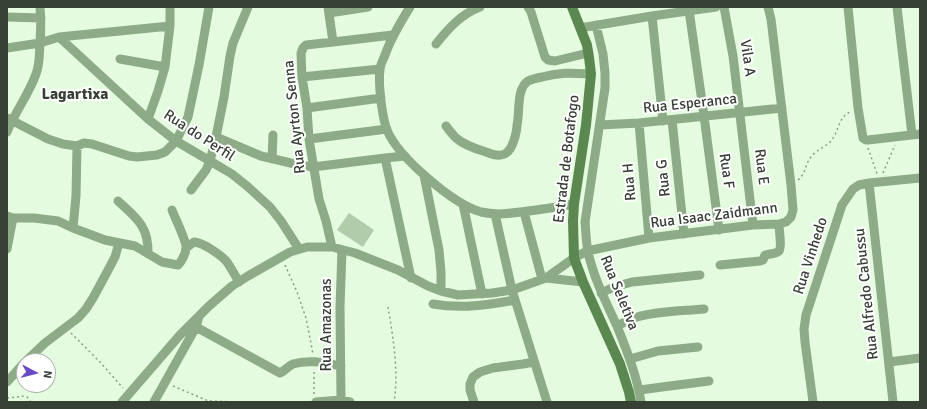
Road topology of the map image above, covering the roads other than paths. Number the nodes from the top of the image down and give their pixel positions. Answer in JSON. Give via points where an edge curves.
{"nodes":[{"id":1,"x":40,"y":7,"type":"edge"},
{"id":2,"x":170,"y":7,"type":"edge"},
{"id":3,"x":209,"y":7,"type":"edge"},
{"id":4,"x":248,"y":7,"type":"edge"},
{"id":5,"x":368,"y":7,"type":"edge"},
{"id":6,"x":410,"y":7,"type":"edge"},
{"id":7,"x":480,"y":7,"type":"edge"},
{"id":8,"x":528,"y":7,"type":"edge"},
{"id":9,"x":572,"y":7,"type":"edge"},
{"id":10,"x":716,"y":7,"type":"edge"},
{"id":11,"x":724,"y":7,"type":"edge"},
{"id":12,"x":768,"y":7,"type":"edge"},
{"id":13,"x":848,"y":7,"type":"edge"},
{"id":14,"x":897,"y":7,"type":"edge"},
{"id":15,"x":329,"y":10,"type":"edge"},
{"id":16,"x":689,"y":10,"type":"junction"},
{"id":17,"x":652,"y":16,"type":"junction"},
{"id":18,"x":7,"y":17,"type":"edge"},
{"id":19,"x":41,"y":18,"type":"junction"},
{"id":20,"x":596,"y":25,"type":"junction"},
{"id":21,"x":170,"y":26,"type":"junction"},
{"id":22,"x":580,"y":28,"type":"junction"},
{"id":23,"x":393,"y":34,"type":"junction"},
{"id":24,"x":59,"y":37,"type":"junction"},
{"id":25,"x":333,"y":42,"type":"junction"},
{"id":26,"x":40,"y":43,"type":"junction"},
{"id":27,"x":436,"y":44,"type":"dead end"},
{"id":28,"x":7,"y":48,"type":"edge"},
{"id":29,"x":588,"y":53,"type":"junction"},
{"id":30,"x":120,"y":59,"type":"dead end"},
{"id":31,"x":165,"y":67,"type":"junction"},
{"id":32,"x":380,"y":69,"type":"junction"},
{"id":33,"x":591,"y":74,"type":"junction"},
{"id":34,"x":302,"y":77,"type":"junction"},
{"id":35,"x":381,"y":98,"type":"junction"},
{"id":36,"x":307,"y":108,"type":"junction"},
{"id":37,"x":782,"y":108,"type":"junction"},
{"id":38,"x":740,"y":112,"type":"junction"},
{"id":39,"x":704,"y":116,"type":"junction"},
{"id":40,"x":148,"y":119,"type":"junction"},
{"id":41,"x":9,"y":120,"type":"edge"},
{"id":42,"x":668,"y":120,"type":"junction"},
{"id":43,"x":639,"y":123,"type":"junction"},
{"id":44,"x":600,"y":125,"type":"junction"},
{"id":45,"x":446,"y":126,"type":"dead end"},
{"id":46,"x":387,"y":129,"type":"junction"},
{"id":47,"x":7,"y":132,"type":"edge"},
{"id":48,"x":916,"y":134,"type":"edge"},
{"id":49,"x":273,"y":135,"type":"dead end"},
{"id":50,"x":216,"y":137,"type":"junction"},
{"id":51,"x":309,"y":138,"type":"junction"},
{"id":52,"x":176,"y":141,"type":"junction"},
{"id":53,"x":77,"y":146,"type":"junction"},
{"id":54,"x":405,"y":156,"type":"junction"},
{"id":55,"x":385,"y":158,"type":"junction"},
{"id":56,"x":272,"y":159,"type":"junction"},
{"id":57,"x":210,"y":161,"type":"junction"},
{"id":58,"x":313,"y":167,"type":"junction"},
{"id":59,"x":424,"y":175,"type":"junction"},
{"id":60,"x":920,"y":178,"type":"edge"},
{"id":61,"x":869,"y":183,"type":"junction"},
{"id":62,"x":191,"y":190,"type":"dead end"},
{"id":63,"x":118,"y":201,"type":"dead end"},
{"id":64,"x":463,"y":204,"type":"junction"},
{"id":65,"x":574,"y":204,"type":"junction"},
{"id":66,"x":172,"y":210,"type":"dead end"},
{"id":67,"x":524,"y":212,"type":"junction"},
{"id":68,"x":495,"y":214,"type":"junction"},
{"id":69,"x":10,"y":217,"type":"edge"},
{"id":70,"x":779,"y":224,"type":"junction"},
{"id":71,"x":754,"y":226,"type":"junction"},
{"id":72,"x":73,"y":228,"type":"junction"},
{"id":73,"x":719,"y":230,"type":"junction"},
{"id":74,"x":684,"y":234,"type":"junction"},
{"id":75,"x":573,"y":235,"type":"junction"},
{"id":76,"x":649,"y":238,"type":"junction"},
{"id":77,"x":119,"y":243,"type":"junction"},
{"id":78,"x":332,"y":247,"type":"junction"},
{"id":79,"x":186,"y":248,"type":"junction"},
{"id":80,"x":7,"y":249,"type":"edge"},
{"id":81,"x":299,"y":249,"type":"junction"},
{"id":82,"x":342,"y":250,"type":"junction"},
{"id":83,"x":588,"y":251,"type":"junction"},
{"id":84,"x":148,"y":254,"type":"junction"},
{"id":85,"x":574,"y":258,"type":"junction"},
{"id":86,"x":720,"y":265,"type":"dead end"},
{"id":87,"x":700,"y":275,"type":"dead end"},
{"id":88,"x":411,"y":278,"type":"junction"},
{"id":89,"x":544,"y":278,"type":"junction"},
{"id":90,"x":239,"y":282,"type":"junction"},
{"id":91,"x":583,"y":282,"type":"junction"},
{"id":92,"x":512,"y":290,"type":"junction"},
{"id":93,"x":441,"y":291,"type":"junction"},
{"id":94,"x":602,"y":293,"type":"junction"},
{"id":95,"x":482,"y":294,"type":"junction"},
{"id":96,"x":515,"y":300,"type":"junction"},
{"id":97,"x":433,"y":304,"type":"dead end"},
{"id":98,"x":704,"y":309,"type":"dead end"},
{"id":99,"x":199,"y":316,"type":"junction"},
{"id":100,"x":617,"y":326,"type":"junction"},
{"id":101,"x":196,"y":327,"type":"junction"},
{"id":102,"x":698,"y":347,"type":"dead end"},
{"id":103,"x":34,"y":353,"type":"edge"},
{"id":104,"x":920,"y":358,"type":"edge"},
{"id":105,"x":630,"y":360,"type":"junction"},
{"id":106,"x":534,"y":362,"type":"junction"},
{"id":107,"x":889,"y":362,"type":"junction"},
{"id":108,"x":341,"y":366,"type":"junction"},
{"id":109,"x":16,"y":372,"type":"edge"},
{"id":110,"x":709,"y":381,"type":"dead end"},
{"id":111,"x":7,"y":382,"type":"edge"},
{"id":112,"x":640,"y":390,"type":"junction"},
{"id":113,"x":315,"y":398,"type":"edge"},
{"id":114,"x":812,"y":398,"type":"edge"},
{"id":115,"x":346,"y":401,"type":"edge"},
{"id":116,"x":122,"y":402,"type":"edge"},
{"id":117,"x":154,"y":402,"type":"edge"},
{"id":118,"x":474,"y":402,"type":"edge"},
{"id":119,"x":547,"y":402,"type":"edge"},
{"id":120,"x":631,"y":402,"type":"edge"},
{"id":121,"x":642,"y":402,"type":"edge"},
{"id":122,"x":803,"y":402,"type":"edge"},
{"id":123,"x":893,"y":402,"type":"edge"}],
"edges":[{"from":1,"to":19,"type":"street"},
{"from":2,"to":21,"type":"street"},
{"from":3,"to":52,"type":"street","via":[[188,116]]},
{"from":4,"to":50,"type":"street","via":[[233,43]]},
{"from":5,"to":15,"type":"street"},
{"from":6,"to":23,"type":"street"},
{"from":7,"to":27,"type":"street","via":[[459,20]]},
{"from":8,"to":29,"type":"street","via":[[548,60],[555,61]]},
{"from":9,"to":22,"type":"main road","name":"Estrada de Botafogo"},
{"from":10,"to":16,"type":"street"},
{"from":11,"to":38,"type":"street","name":"Vila A"},
{"from":12,"to":37,"type":"street","name":"Rua Isaac Zaidmann"},
{"from":13,"to":48,"type":"street","via":[[863,136],[868,140]]},
{"from":14,"to":48,"type":"street"},
{"from":15,"to":25,"type":"street"},
{"from":16,"to":17,"type":"street"},
{"from":16,"to":39,"type":"street","name":"Rua F"},
{"from":17,"to":20,"type":"street"},
{"from":17,"to":42,"type":"street","name":"Rua G"},
{"from":18,"to":19,"type":"street"},
{"from":19,"to":26,"type":"street"},
{"from":20,"to":22,"type":"street"},
{"from":20,"to":44,"type":"street","name":"Rua Seletiva","via":[[605,73]]},
{"from":21,"to":24,"type":"street"},
{"from":21,"to":31,"type":"street"},
{"from":22,"to":29,"type":"main road","name":"Estrada de Botafogo"},
{"from":23,"to":25,"type":"street"},
{"from":23,"to":32,"type":"street"},
{"from":24,"to":26,"type":"street"},
{"from":24,"to":40,"type":"street","name":"Rua do Perfil"},
{"from":25,"to":34,"type":"street","name":"Rua Ayrton Senna","via":[[306,45],[303,48]]},
{"from":26,"to":28,"type":"street"},
{"from":26,"to":41,"type":"street","via":[[37,73]]},
{"from":29,"to":33,"type":"main road","name":"Estrada de Botafogo"},
{"from":30,"to":31,"type":"street"},
{"from":31,"to":40,"type":"street"},
{"from":32,"to":34,"type":"street"},
{"from":32,"to":35,"type":"street"},
{"from":33,"to":45,"type":"street","via":[[566,72],[527,82],[520,93],[514,142],[511,149],[501,156],[469,146],[457,139]]},
{"from":33,"to":65,"type":"main road","name":"Estrada de Botafogo"},
{"from":34,"to":36,"type":"street","name":"Rua Ayrton Senna"},
{"from":35,"to":36,"type":"street"},
{"from":35,"to":46,"type":"street"},
{"from":36,"to":51,"type":"street","name":"Rua Ayrton Senna"},
{"from":37,"to":38,"type":"street","name":"Rua Esperanca"},
{"from":37,"to":70,"type":"street","name":"Rua Isaac Zaidmann","via":[[793,210],[791,217]]},
{"from":38,"to":39,"type":"street","name":"Rua Esperanca"},
{"from":38,"to":71,"type":"street","name":"Rua E"},
{"from":39,"to":42,"type":"street","name":"Rua Esperanca"},
{"from":39,"to":73,"type":"street","name":"Rua F"},
{"from":40,"to":52,"type":"street","name":"Rua do Perfil"},
{"from":41,"to":47,"type":"street"},
{"from":41,"to":53,"type":"street","via":[[48,140]]},
{"from":42,"to":43,"type":"street","name":"Rua Esperanca"},
{"from":42,"to":74,"type":"street","name":"Rua G"},
{"from":43,"to":44,"type":"street","name":"Rua Esperanca"},
{"from":43,"to":76,"type":"street","name":"Rua H"},
{"from":44,"to":83,"type":"street","name":"Rua Seletiva","via":[[585,222]]},
{"from":46,"to":51,"type":"street"},
{"from":46,"to":54,"type":"street"},
{"from":49,"to":56,"type":"street"},
{"from":50,"to":56,"type":"street"},
{"from":50,"to":57,"type":"street"},
{"from":51,"to":58,"type":"street","name":"Rua Ayrton Senna"},
{"from":52,"to":53,"type":"street","via":[[166,152],[137,157],[92,144],[84,143]]},
{"from":52,"to":57,"type":"street","name":"Rua do Perfil"},
{"from":53,"to":72,"type":"street","via":[[76,211]]},
{"from":54,"to":55,"type":"street"},
{"from":54,"to":59,"type":"street"},
{"from":55,"to":58,"type":"street"},
{"from":55,"to":88,"type":"street"},
{"from":56,"to":58,"type":"street"},
{"from":57,"to":62,"type":"street"},
{"from":57,"to":81,"type":"street","name":"Rua do Perfil","via":[[232,174],[270,206]]},
{"from":58,"to":78,"type":"street","name":"Rua Ayrton Senna"},
{"from":59,"to":64,"type":"street"},
{"from":59,"to":93,"type":"street","via":[[439,250]]},
{"from":60,"to":61,"type":"street","name":"Rua Vinhedo"},
{"from":61,"to":107,"type":"street","name":"Rua Alfredo Cabussu"},
{"from":61,"to":114,"type":"street","name":"Rua Vinhedo","via":[[853,189],[842,205],[806,314],[804,329]]},
{"from":63,"to":84,"type":"street","via":[[143,228],[147,236]]},
{"from":64,"to":68,"type":"street","via":[[481,212]]},
{"from":64,"to":95,"type":"street"},
{"from":65,"to":67,"type":"street"},
{"from":65,"to":75,"type":"main road","name":"Estrada de Botafogo"},
{"from":66,"to":79,"type":"street"},
{"from":67,"to":68,"type":"street"},
{"from":67,"to":89,"type":"street"},
{"from":68,"to":92,"type":"street"},
{"from":69,"to":72,"type":"street","via":[[52,220]]},
{"from":69,"to":80,"type":"street"},
{"from":70,"to":71,"type":"street","name":"Rua Isaac Zaidmann"},
{"from":70,"to":86,"type":"street","via":[[778,252],[765,255],[760,261]]},
{"from":71,"to":73,"type":"street","name":"Rua Isaac Zaidmann"},
{"from":72,"to":77,"type":"street"},
{"from":73,"to":74,"type":"street","name":"Rua Isaac Zaidmann"},
{"from":74,"to":76,"type":"street","name":"Rua Isaac Zaidmann"},
{"from":75,"to":83,"type":"street","via":[[579,245]]},
{"from":75,"to":85,"type":"main road","name":"Estrada de Botafogo"},
{"from":76,"to":83,"type":"street","name":"Rua Isaac Zaidmann"},
{"from":77,"to":84,"type":"street","via":[[135,246]]},
{"from":77,"to":103,"type":"street","via":[[112,262],[86,309]]},
{"from":78,"to":81,"type":"street"},
{"from":78,"to":82,"type":"street"},
{"from":79,"to":84,"type":"street","via":[[178,265],[162,262]]},
{"from":79,"to":90,"type":"street","via":[[194,242],[206,246],[227,262]]},
{"from":81,"to":90,"type":"street"},
{"from":82,"to":88,"type":"street","via":[[371,259]]},
{"from":82,"to":108,"type":"street","name":"Rua Amazonas"},
{"from":83,"to":85,"type":"street","name":"Rua Isaac Zaidmann"},
{"from":83,"to":94,"type":"street","name":"Rua Seletiva"},
{"from":85,"to":89,"type":"street","name":"Rua Isaac Zaidmann"},
{"from":85,"to":91,"type":"main road","name":"Estrada de Botafogo"},
{"from":87,"to":94,"type":"street","via":[[632,282]]},
{"from":88,"to":93,"type":"street"},
{"from":89,"to":91,"type":"street"},
{"from":89,"to":92,"type":"street"},
{"from":90,"to":99,"type":"street"},
{"from":91,"to":120,"type":"main road","name":"Estrada de Botafogo","via":[[620,364]]},
{"from":92,"to":95,"type":"street"},
{"from":92,"to":96,"type":"street"},
{"from":93,"to":95,"type":"street","via":[[458,295]]},
{"from":94,"to":100,"type":"street","name":"Rua Seletiva"},
{"from":96,"to":97,"type":"street","via":[[458,307]]},
{"from":96,"to":106,"type":"street"},
{"from":98,"to":100,"type":"street","via":[[653,314]]},
{"from":99,"to":101,"type":"street"},
{"from":99,"to":116,"type":"street"},
{"from":100,"to":105,"type":"street","name":"Rua Seletiva"},
{"from":101,"to":108,"type":"street","via":[[280,373],[292,365],[306,361]]},
{"from":101,"to":117,"type":"street"},
{"from":102,"to":105,"type":"street","via":[[658,351]]},
{"from":104,"to":107,"type":"street"},
{"from":105,"to":112,"type":"street","name":"Rua Seletiva"},
{"from":106,"to":118,"type":"street","via":[[480,372],[474,376],[470,384]]},
{"from":106,"to":119,"type":"street"},
{"from":107,"to":123,"type":"street","name":"Rua Alfredo Cabussu"},
{"from":108,"to":115,"type":"street","name":"Rua Amazonas"},
{"from":109,"to":111,"type":"street"},
{"from":110,"to":112,"type":"street"},
{"from":112,"to":121,"type":"street","name":"Rua Seletiva"},
{"from":113,"to":115,"type":"street"},
{"from":114,"to":122,"type":"street"}]}
